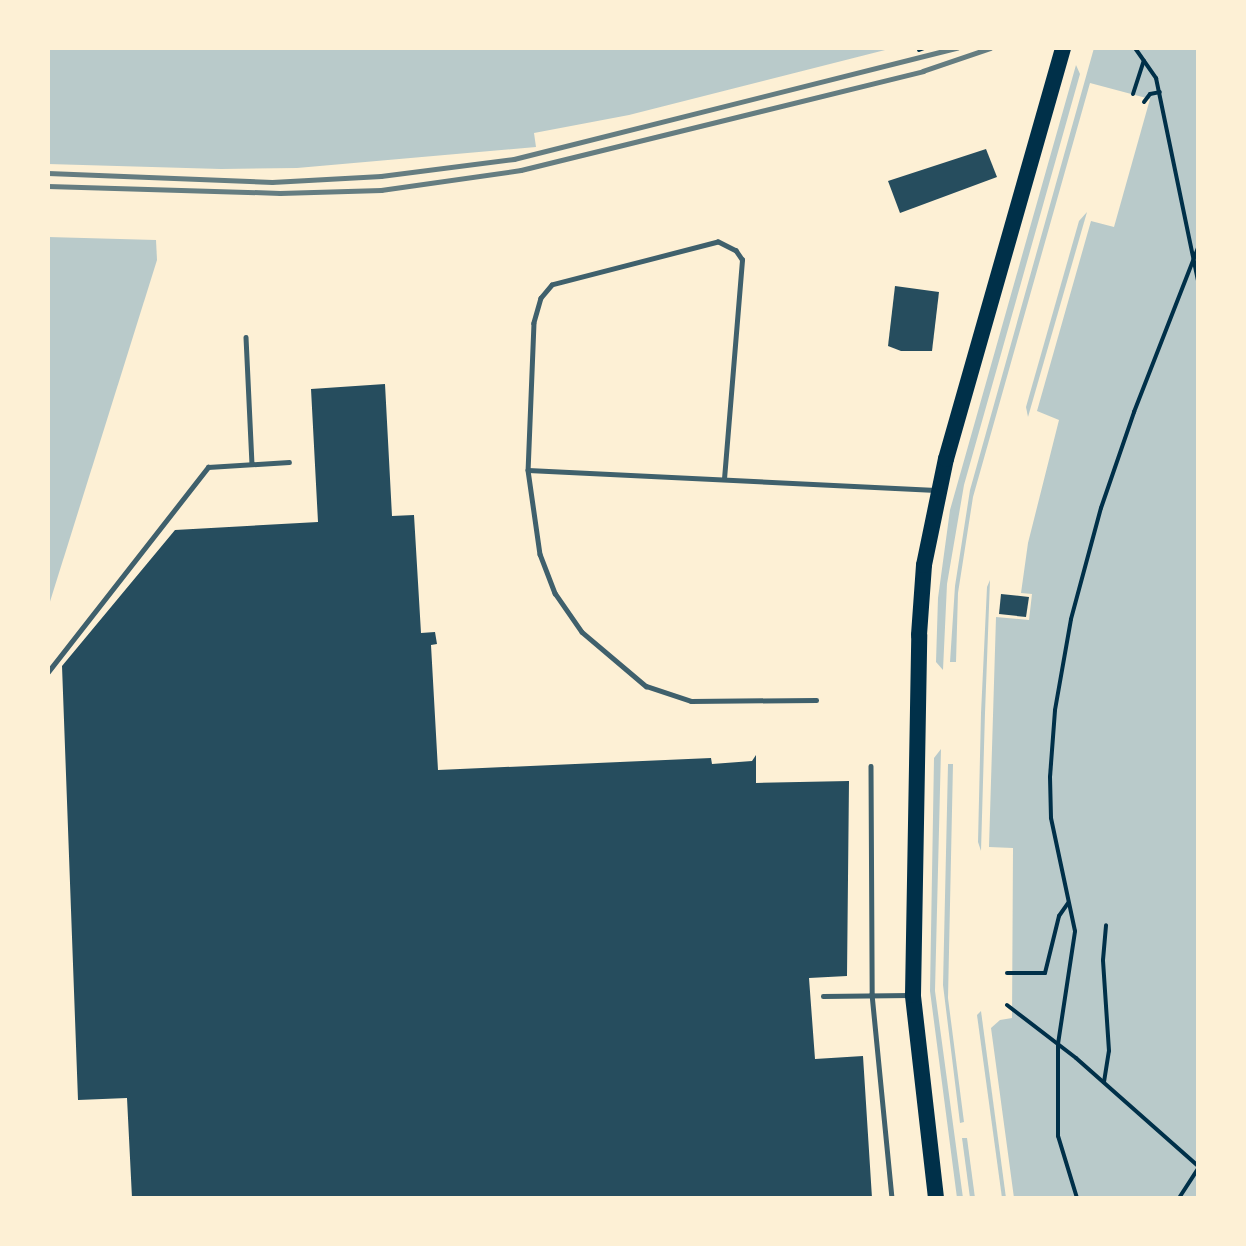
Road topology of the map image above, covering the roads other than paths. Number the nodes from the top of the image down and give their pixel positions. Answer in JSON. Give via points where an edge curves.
{"nodes":[{"id":1,"x":1063,"y":48,"type":"edge"},
{"id":2,"x":246,"y":337,"type":"dead end"},
{"id":3,"x":289,"y":462,"type":"dead end"},
{"id":4,"x":252,"y":465,"type":"junction"},
{"id":5,"x":528,"y":470,"type":"junction"},
{"id":6,"x":724,"y":479,"type":"junction"},
{"id":7,"x":939,"y":490,"type":"junction"},
{"id":8,"x":48,"y":672,"type":"edge"},
{"id":9,"x":816,"y":700,"type":"dead end"},
{"id":10,"x":871,"y":766,"type":"dead end"},
{"id":11,"x":872,"y":994,"type":"junction"},
{"id":12,"x":913,"y":995,"type":"junction"},
{"id":13,"x":823,"y":996,"type":"dead end"},
{"id":14,"x":892,"y":1198,"type":"edge"},
{"id":15,"x":936,"y":1198,"type":"edge"}],
"edges":[{"from":1,"to":7,"type":"highway"},
{"from":2,"to":4,"type":"lane"},
{"from":3,"to":4,"type":"lane"},
{"from":4,"to":8,"type":"lane","via":[[208,467]]},
{"from":5,"to":6,"type":"lane"},
{"from":5,"to":6,"type":"lane","via":[[534,323],[541,298],[552,285],[718,242],[736,251],[742,260]]},
{"from":5,"to":9,"type":"lane","via":[[540,554],[555,593],[582,632],[613,660],[646,686],[691,701]]},
{"from":6,"to":7,"type":"lane"},
{"from":7,"to":12,"type":"highway","via":[[924,565],[918,635]]},
{"from":10,"to":11,"type":"lane"},
{"from":11,"to":12,"type":"lane"},
{"from":11,"to":13,"type":"lane"},
{"from":11,"to":14,"type":"lane"},
{"from":12,"to":15,"type":"highway"}]}
